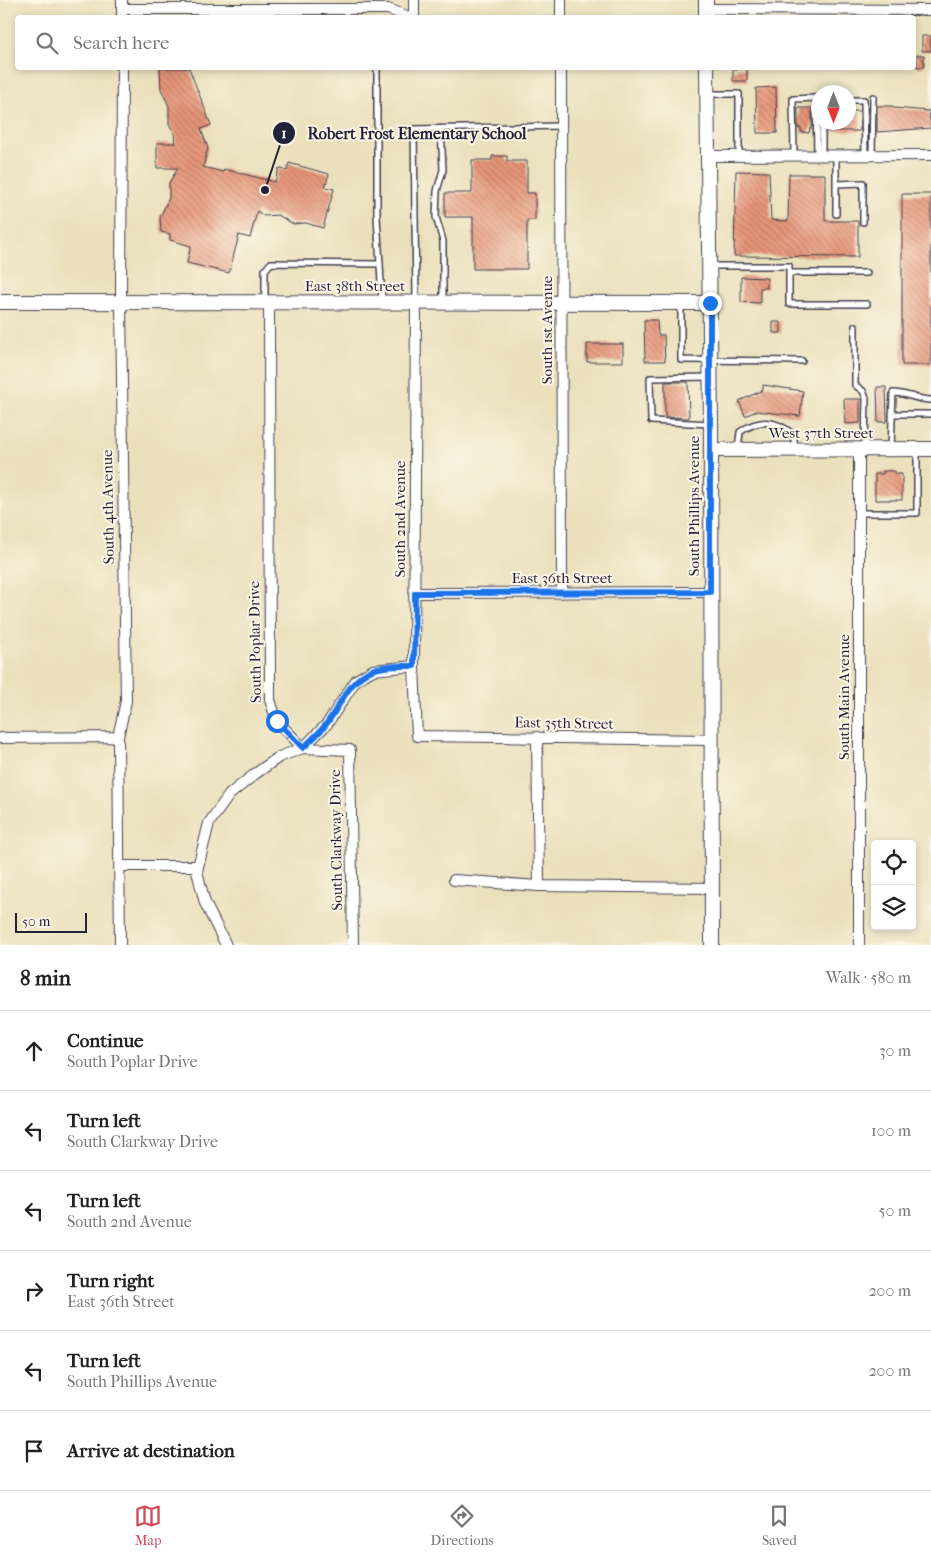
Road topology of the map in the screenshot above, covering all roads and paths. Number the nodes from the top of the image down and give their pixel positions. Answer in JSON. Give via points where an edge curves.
{"nodes":[{"id":1,"x":414,"y":0,"type":"edge"},
{"id":2,"x":561,"y":0,"type":"edge"},
{"id":3,"x":122,"y":9,"type":"edge"},
{"id":4,"x":706,"y":9,"type":"edge"},
{"id":5,"x":931,"y":10,"type":"edge"},
{"id":6,"x":377,"y":13,"type":"edge"},
{"id":7,"x":405,"y":15,"type":"edge"},
{"id":8,"x":413,"y":15,"type":"edge"},
{"id":9,"x":561,"y":15,"type":"edge"},
{"id":10,"x":122,"y":70,"type":"edge"},
{"id":11,"x":377,"y":70,"type":"edge"},
{"id":12,"x":562,"y":70,"type":"edge"},
{"id":13,"x":707,"y":70,"type":"edge"},
{"id":14,"x":707,"y":94,"type":"junction"},
{"id":15,"x":873,"y":96,"type":"dead end"},
{"id":16,"x":856,"y":100,"type":"edge"},
{"id":17,"x":562,"y":126,"type":"junction"},
{"id":18,"x":441,"y":128,"type":"junction"},
{"id":19,"x":821,"y":130,"type":"edge"},
{"id":20,"x":794,"y":155,"type":"junction"},
{"id":21,"x":819,"y":155,"type":"junction"},
{"id":22,"x":836,"y":155,"type":"junction"},
{"id":23,"x":868,"y":155,"type":"junction"},
{"id":24,"x":931,"y":155,"type":"edge"},
{"id":25,"x":708,"y":156,"type":"junction"},
{"id":26,"x":739,"y":156,"type":"junction"},
{"id":27,"x":836,"y":184,"type":"junction"},
{"id":28,"x":836,"y":214,"type":"dead end"},
{"id":29,"x":863,"y":222,"type":"dead end"},
{"id":30,"x":380,"y":264,"type":"junction"},
{"id":31,"x":709,"y":266,"type":"junction"},
{"id":32,"x":789,"y":273,"type":"junction"},
{"id":33,"x":867,"y":273,"type":"dead end"},
{"id":34,"x":121,"y":301,"type":"junction"},
{"id":35,"x":0,"y":302,"type":"edge"},
{"id":36,"x":267,"y":302,"type":"junction"},
{"id":37,"x":382,"y":302,"type":"junction"},
{"id":38,"x":416,"y":302,"type":"junction"},
{"id":39,"x":443,"y":302,"type":"junction"},
{"id":40,"x":562,"y":303,"type":"junction"},
{"id":41,"x":680,"y":303,"type":"junction"},
{"id":42,"x":710,"y":303,"type":"junction"},
{"id":43,"x":867,"y":304,"type":"dead end"},
{"id":44,"x":855,"y":326,"type":"dead end"},
{"id":45,"x":710,"y":360,"type":"junction"},
{"id":46,"x":802,"y":360,"type":"dead end"},
{"id":47,"x":710,"y":377,"type":"junction"},
{"id":48,"x":931,"y":400,"type":"edge"},
{"id":49,"x":892,"y":414,"type":"junction"},
{"id":50,"x":931,"y":414,"type":"edge"},
{"id":51,"x":711,"y":424,"type":"junction"},
{"id":52,"x":862,"y":449,"type":"junction"},
{"id":53,"x":891,"y":449,"type":"junction"},
{"id":54,"x":916,"y":449,"type":"junction"},
{"id":55,"x":931,"y":449,"type":"edge"},
{"id":56,"x":711,"y":450,"type":"junction"},
{"id":57,"x":738,"y":450,"type":"junction"},
{"id":58,"x":794,"y":450,"type":"junction"},
{"id":59,"x":859,"y":514,"type":"junction"},
{"id":60,"x":710,"y":592,"type":"junction"},
{"id":61,"x":415,"y":593,"type":"junction"},
{"id":62,"x":562,"y":593,"type":"junction"},
{"id":63,"x":414,"y":666,"type":"junction"},
{"id":64,"x":417,"y":736,"type":"joint"},
{"id":65,"x":118,"y":737,"type":"junction"},
{"id":66,"x":537,"y":737,"type":"junction"},
{"id":67,"x":0,"y":738,"type":"edge"},
{"id":68,"x":711,"y":740,"type":"junction"},
{"id":69,"x":303,"y":748,"type":"junction"},
{"id":70,"x":120,"y":866,"type":"junction"},
{"id":71,"x":197,"y":866,"type":"junction"},
{"id":72,"x":454,"y":880,"type":"dead end"},
{"id":73,"x":540,"y":886,"type":"junction"},
{"id":74,"x":712,"y":888,"type":"junction"},
{"id":75,"x":120,"y":945,"type":"edge"},
{"id":76,"x":226,"y":945,"type":"edge"},
{"id":77,"x":353,"y":945,"type":"edge"},
{"id":78,"x":712,"y":945,"type":"edge"},
{"id":79,"x":859,"y":945,"type":"edge"}],
"edges":[{"from":1,"to":8,"type":"street"},
{"from":2,"to":9,"type":"street"},
{"from":3,"to":6,"type":"street"},
{"from":4,"to":5,"type":"street"},
{"from":6,"to":7,"type":"street","via":[[388,9]]},
{"from":10,"to":34,"type":"street","name":"South 4th Avenue"},
{"from":11,"to":30,"type":"lane"},
{"from":12,"to":17,"type":"street","name":"South 1st Avenue"},
{"from":13,"to":14,"type":"street","name":"South Phillips Avenue"},
{"from":14,"to":25,"type":"street","name":"South Phillips Avenue"},
{"from":14,"to":26,"type":"lane","via":[[739,94]]},
{"from":15,"to":23,"type":"lane"},
{"from":16,"to":23,"type":"lane","via":[[864,100]]},
{"from":17,"to":18,"type":"lane"},
{"from":17,"to":40,"type":"street","name":"South 1st Avenue"},
{"from":18,"to":38,"type":"lane","via":[[414,129]]},
{"from":18,"to":39,"type":"lane","via":[[443,170],[436,211],[443,241]]},
{"from":19,"to":21,"type":"lane"},
{"from":20,"to":21,"type":"street"},
{"from":20,"to":21,"type":"lane","via":[[793,99],[816,98]]},
{"from":20,"to":26,"type":"street"},
{"from":21,"to":22,"type":"street"},
{"from":22,"to":23,"type":"street"},
{"from":22,"to":27,"type":"lane"},
{"from":23,"to":24,"type":"street"},
{"from":25,"to":26,"type":"street"},
{"from":25,"to":31,"type":"street","name":"South Phillips Avenue"},
{"from":27,"to":28,"type":"lane"},
{"from":27,"to":29,"type":"lane","via":[[863,183]]},
{"from":30,"to":36,"type":"lane","via":[[271,263],[265,270]]},
{"from":30,"to":37,"type":"lane"},
{"from":31,"to":32,"type":"lane","via":[[789,266]]},
{"from":31,"to":42,"type":"street","name":"South Phillips Avenue"},
{"from":32,"to":33,"type":"lane"},
{"from":32,"to":43,"type":"lane","via":[[789,304]]},
{"from":34,"to":35,"type":"street","name":"East 38th Street"},
{"from":34,"to":36,"type":"street","name":"East 38th Street"},
{"from":34,"to":65,"type":"street","name":"South 4th Avenue","via":[[126,701]]},
{"from":36,"to":37,"type":"street","name":"East 38th Street"},
{"from":36,"to":69,"type":"street","name":"South Poplar Drive","via":[[270,700],[277,721]]},
{"from":37,"to":38,"type":"street","name":"East 38th Street"},
{"from":38,"to":39,"type":"street","name":"East 38th Street"},
{"from":38,"to":61,"type":"street","name":"South 2nd Avenue"},
{"from":39,"to":40,"type":"street","name":"East 38th Street"},
{"from":40,"to":41,"type":"street","name":"East 38th Street"},
{"from":40,"to":62,"type":"street","name":"South 1st Avenue"},
{"from":41,"to":42,"type":"street","name":"East 38th Street"},
{"from":41,"to":45,"type":"lane","via":[[680,360]]},
{"from":42,"to":45,"type":"street","name":"South Phillips Avenue"},
{"from":44,"to":52,"type":"lane","via":[[855,385],[866,398]]},
{"from":45,"to":46,"type":"lane"},
{"from":45,"to":47,"type":"street","name":"South Phillips Avenue"},
{"from":47,"to":51,"type":"street","name":"South Phillips Avenue"},
{"from":47,"to":51,"type":"lane","via":[[650,378],[650,421]]},
{"from":48,"to":49,"type":"lane","via":[[915,400],[906,393],[893,394]]},
{"from":49,"to":50,"type":"lane"},
{"from":49,"to":53,"type":"lane"},
{"from":51,"to":56,"type":"street","name":"South Phillips Avenue"},
{"from":52,"to":53,"type":"street","name":"West 37th Street"},
{"from":52,"to":58,"type":"street","name":"West 37th Street"},
{"from":52,"to":59,"type":"street","name":"South Main Avenue"},
{"from":53,"to":54,"type":"street","name":"West 37th Street"},
{"from":54,"to":55,"type":"street","name":"West 37th Street"},
{"from":54,"to":59,"type":"lane","via":[[917,513]]},
{"from":56,"to":57,"type":"street","name":"West 37th Street"},
{"from":56,"to":60,"type":"street","name":"South Phillips Avenue"},
{"from":57,"to":58,"type":"street","name":"West 37th Street"},
{"from":57,"to":58,"type":"lane","via":[[740,432],[760,422],[779,424],[787,429],[794,436]]},
{"from":59,"to":79,"type":"street","name":"South Main Avenue"},
{"from":60,"to":62,"type":"street","name":"East 36th Street"},
{"from":60,"to":68,"type":"street","name":"South Phillips Avenue"},
{"from":61,"to":62,"type":"street","name":"East 36th Street"},
{"from":61,"to":63,"type":"street","name":"South 2nd Avenue"},
{"from":63,"to":64,"type":"street","name":"South 2nd Avenue"},
{"from":63,"to":69,"type":"street","via":[[382,667],[356,680],[327,724]]},
{"from":64,"to":66,"type":"street","name":"East 35th Street"},
{"from":65,"to":67,"type":"street"},
{"from":65,"to":70,"type":"street","name":"South 4th Avenue"},
{"from":66,"to":68,"type":"street","name":"East 35th Street"},
{"from":66,"to":73,"type":"street"},
{"from":68,"to":74,"type":"street","name":"South Phillips Avenue"},
{"from":69,"to":71,"type":"street","via":[[279,757],[230,794],[209,823]]},
{"from":69,"to":77,"type":"street","name":"South Clarkway Drive","via":[[350,750]]},
{"from":70,"to":71,"type":"street"},
{"from":70,"to":75,"type":"street","name":"South 4th Avenue"},
{"from":71,"to":76,"type":"street","via":[[205,903]]},
{"from":72,"to":73,"type":"street"},
{"from":73,"to":74,"type":"street"},
{"from":74,"to":78,"type":"street","name":"South Phillips Avenue"}]}
